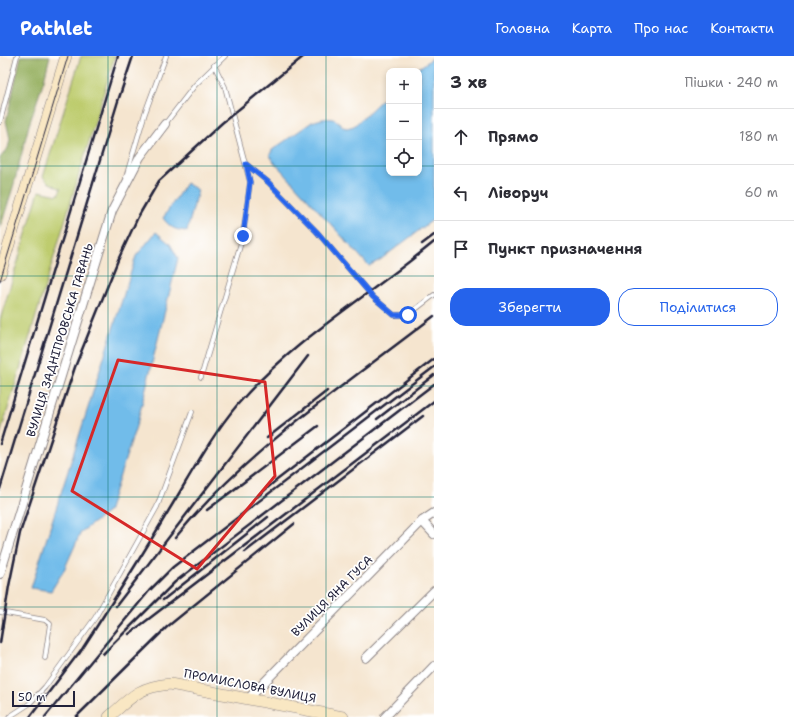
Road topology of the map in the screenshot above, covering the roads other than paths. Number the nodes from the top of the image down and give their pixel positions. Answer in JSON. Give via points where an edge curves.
{"nodes":[{"id":1,"x":17,"y":56,"type":"edge"},
{"id":2,"x":66,"y":56,"type":"edge"},
{"id":3,"x":166,"y":56,"type":"edge"},
{"id":4,"x":225,"y":56,"type":"edge"},
{"id":5,"x":214,"y":66,"type":"junction"},
{"id":6,"x":0,"y":122,"type":"edge"},
{"id":7,"x":166,"y":124,"type":"joint"},
{"id":8,"x":246,"y":164,"type":"junction"},
{"id":9,"x":124,"y":187,"type":"junction"},
{"id":10,"x":0,"y":274,"type":"edge"},
{"id":11,"x":434,"y":295,"type":"edge"},
{"id":12,"x":201,"y":377,"type":"dead end"},
{"id":13,"x":192,"y":412,"type":"dead end"},
{"id":14,"x":434,"y":513,"type":"edge"},
{"id":15,"x":422,"y":522,"type":"junction"},
{"id":16,"x":434,"y":534,"type":"edge"},
{"id":17,"x":0,"y":574,"type":"edge"},
{"id":18,"x":434,"y":591,"type":"edge"},
{"id":19,"x":0,"y":612,"type":"edge"},
{"id":20,"x":45,"y":658,"type":"dead end"},
{"id":21,"x":366,"y":658,"type":"dead end"},
{"id":22,"x":434,"y":666,"type":"edge"},
{"id":23,"x":249,"y":698,"type":"junction"},
{"id":24,"x":10,"y":717,"type":"edge"},
{"id":25,"x":109,"y":717,"type":"edge"},
{"id":26,"x":343,"y":717,"type":"edge"},
{"id":27,"x":385,"y":717,"type":"edge"}],
"edges":[{"from":1,"to":6,"type":"lane"},
{"from":2,"to":10,"type":"street"},
{"from":3,"to":9,"type":"lane","via":[[145,113]]},
{"from":4,"to":5,"type":"lane"},
{"from":5,"to":7,"type":"lane","via":[[195,85]]},
{"from":5,"to":8,"type":"lane","via":[[225,87]]},
{"from":7,"to":9,"type":"street","name":"ВУЛИЦЯ ЗАДНІПРОВСЬКА ГАВАНЬ","via":[[140,157]]},
{"from":8,"to":11,"type":"lane","via":[[268,182],[317,232],[373,297],[394,315],[408,315]]},
{"from":8,"to":12,"type":"lane","via":[[250,182],[243,236]]},
{"from":9,"to":17,"type":"street","name":"ВУЛИЦЯ ЗАДНІПРОВСЬКА ГАВАНЬ","via":[[112,211]]},
{"from":13,"to":24,"type":"lane","via":[[156,507],[95,618],[45,687],[29,704]]},
{"from":14,"to":15,"type":"street","name":"ВУЛИЦЯ ЯНА ГУСА"},
{"from":15,"to":16,"type":"street"},
{"from":15,"to":23,"type":"street","name":"ВУЛИЦЯ ЯНА ГУСА"},
{"from":18,"to":21,"type":"street"},
{"from":19,"to":20,"type":"lane","via":[[44,620],[50,624]]},
{"from":22,"to":27,"type":"street"},
{"from":23,"to":25,"type":"street","name":"ПРОМИСЛОВА ВУЛИЦЯ","via":[[170,684],[152,686],[134,694]]},
{"from":23,"to":26,"type":"street","name":"ПРОМИСЛОВА ВУЛИЦЯ"}]}
